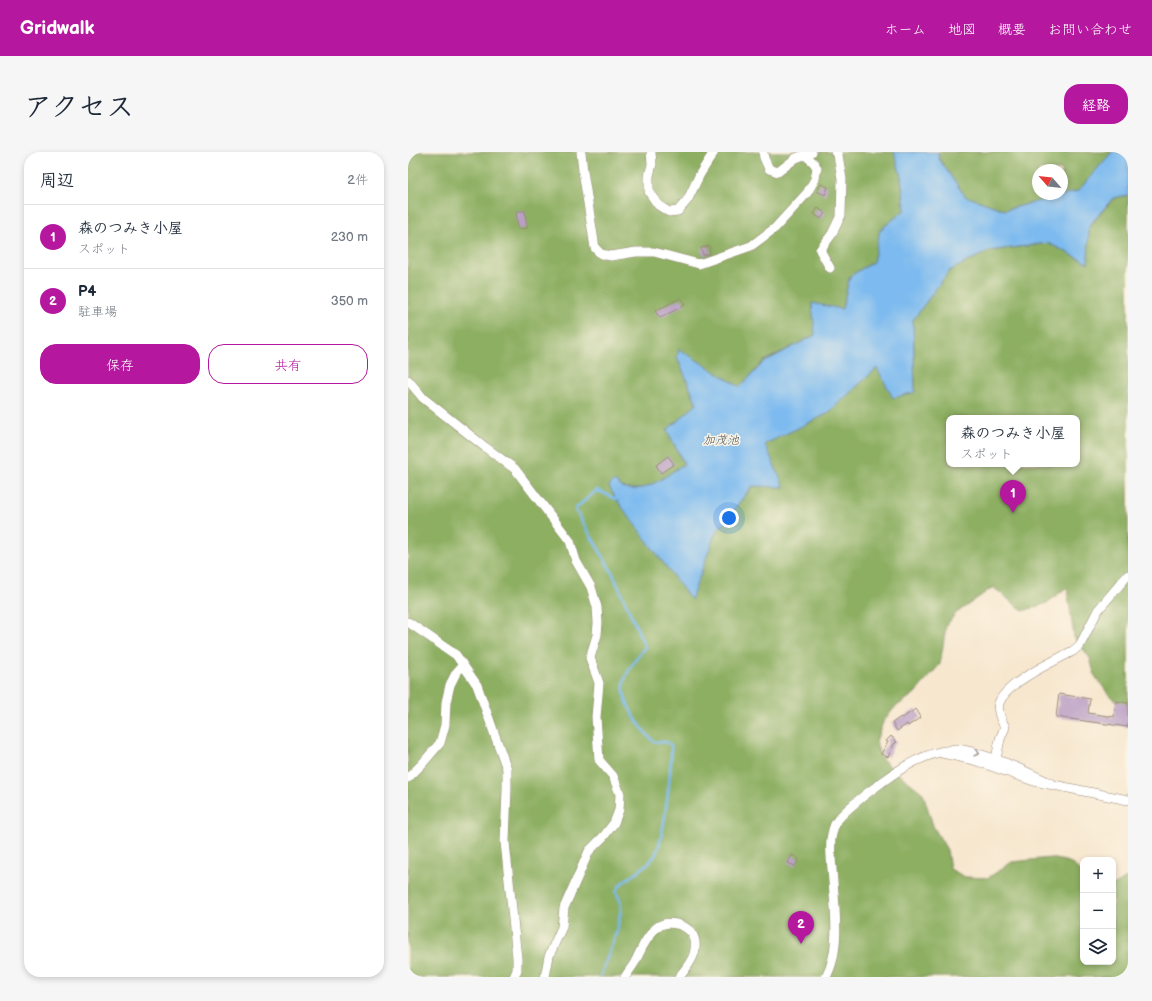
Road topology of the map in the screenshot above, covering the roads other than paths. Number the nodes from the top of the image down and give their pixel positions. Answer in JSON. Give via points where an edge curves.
{"nodes":[{"id":1,"x":581,"y":152,"type":"edge"},
{"id":2,"x":651,"y":152,"type":"edge"},
{"id":3,"x":714,"y":152,"type":"edge"},
{"id":4,"x":763,"y":152,"type":"edge"},
{"id":5,"x":835,"y":152,"type":"edge"},
{"id":6,"x":808,"y":153,"type":"edge"},
{"id":7,"x":830,"y":268,"type":"dead end"},
{"id":8,"x":408,"y":380,"type":"edge"},
{"id":9,"x":1128,"y":575,"type":"edge"},
{"id":10,"x":408,"y":622,"type":"edge"},
{"id":11,"x":463,"y":665,"type":"junction"},
{"id":12,"x":939,"y":752,"type":"junction"},
{"id":13,"x":996,"y":759,"type":"junction"},
{"id":14,"x":408,"y":778,"type":"edge"},
{"id":15,"x":1052,"y":784,"type":"junction"},
{"id":16,"x":1128,"y":800,"type":"edge"},
{"id":17,"x":514,"y":977,"type":"edge"},
{"id":18,"x":545,"y":977,"type":"edge"},
{"id":19,"x":625,"y":977,"type":"edge"},
{"id":20,"x":679,"y":977,"type":"edge"},
{"id":21,"x":826,"y":977,"type":"edge"}],
"edges":[{"from":1,"to":6,"type":"street","via":[[597,252],[611,256],[654,252],[699,264],[751,246],[775,228],[807,193],[815,179],[817,168]]},
{"from":2,"to":3,"type":"street","via":[[649,192],[658,205],[669,212],[678,211],[688,199]]},
{"from":4,"to":6,"type":"street","via":[[770,169],[778,172],[796,158]]},
{"from":5,"to":7,"type":"street","via":[[838,155],[842,179],[841,215],[832,234],[820,250]]},
{"from":8,"to":18,"type":"street","via":[[423,398],[515,469],[570,541],[576,561],[591,587],[597,607],[597,635],[590,658],[599,683],[596,717],[599,760],[613,776],[620,794],[620,810],[614,823],[590,851],[564,908],[562,927],[549,956]]},
{"from":9,"to":13,"type":"street","via":[[1098,610],[1080,645],[1023,677],[999,703],[1000,716],[1005,727]]},
{"from":10,"to":11,"type":"street","via":[[456,655]]},
{"from":11,"to":14,"type":"street","via":[[450,685],[440,743]]},
{"from":11,"to":17,"type":"street","via":[[477,685],[507,769],[505,842],[517,958]]},
{"from":12,"to":13,"type":"street","one_way":true,"via":[[954,749]]},
{"from":12,"to":15,"type":"street","via":[[974,760],[1034,781]]},
{"from":12,"to":21,"type":"street","via":[[910,763],[885,779],[860,798],[835,823],[830,852],[834,949]]},
{"from":13,"to":15,"type":"street","via":[[1019,767]]},
{"from":15,"to":16,"type":"street"},
{"from":19,"to":20,"type":"street","via":[[645,942],[657,927],[667,923],[679,924],[690,931],[695,939],[696,949]]}]}
